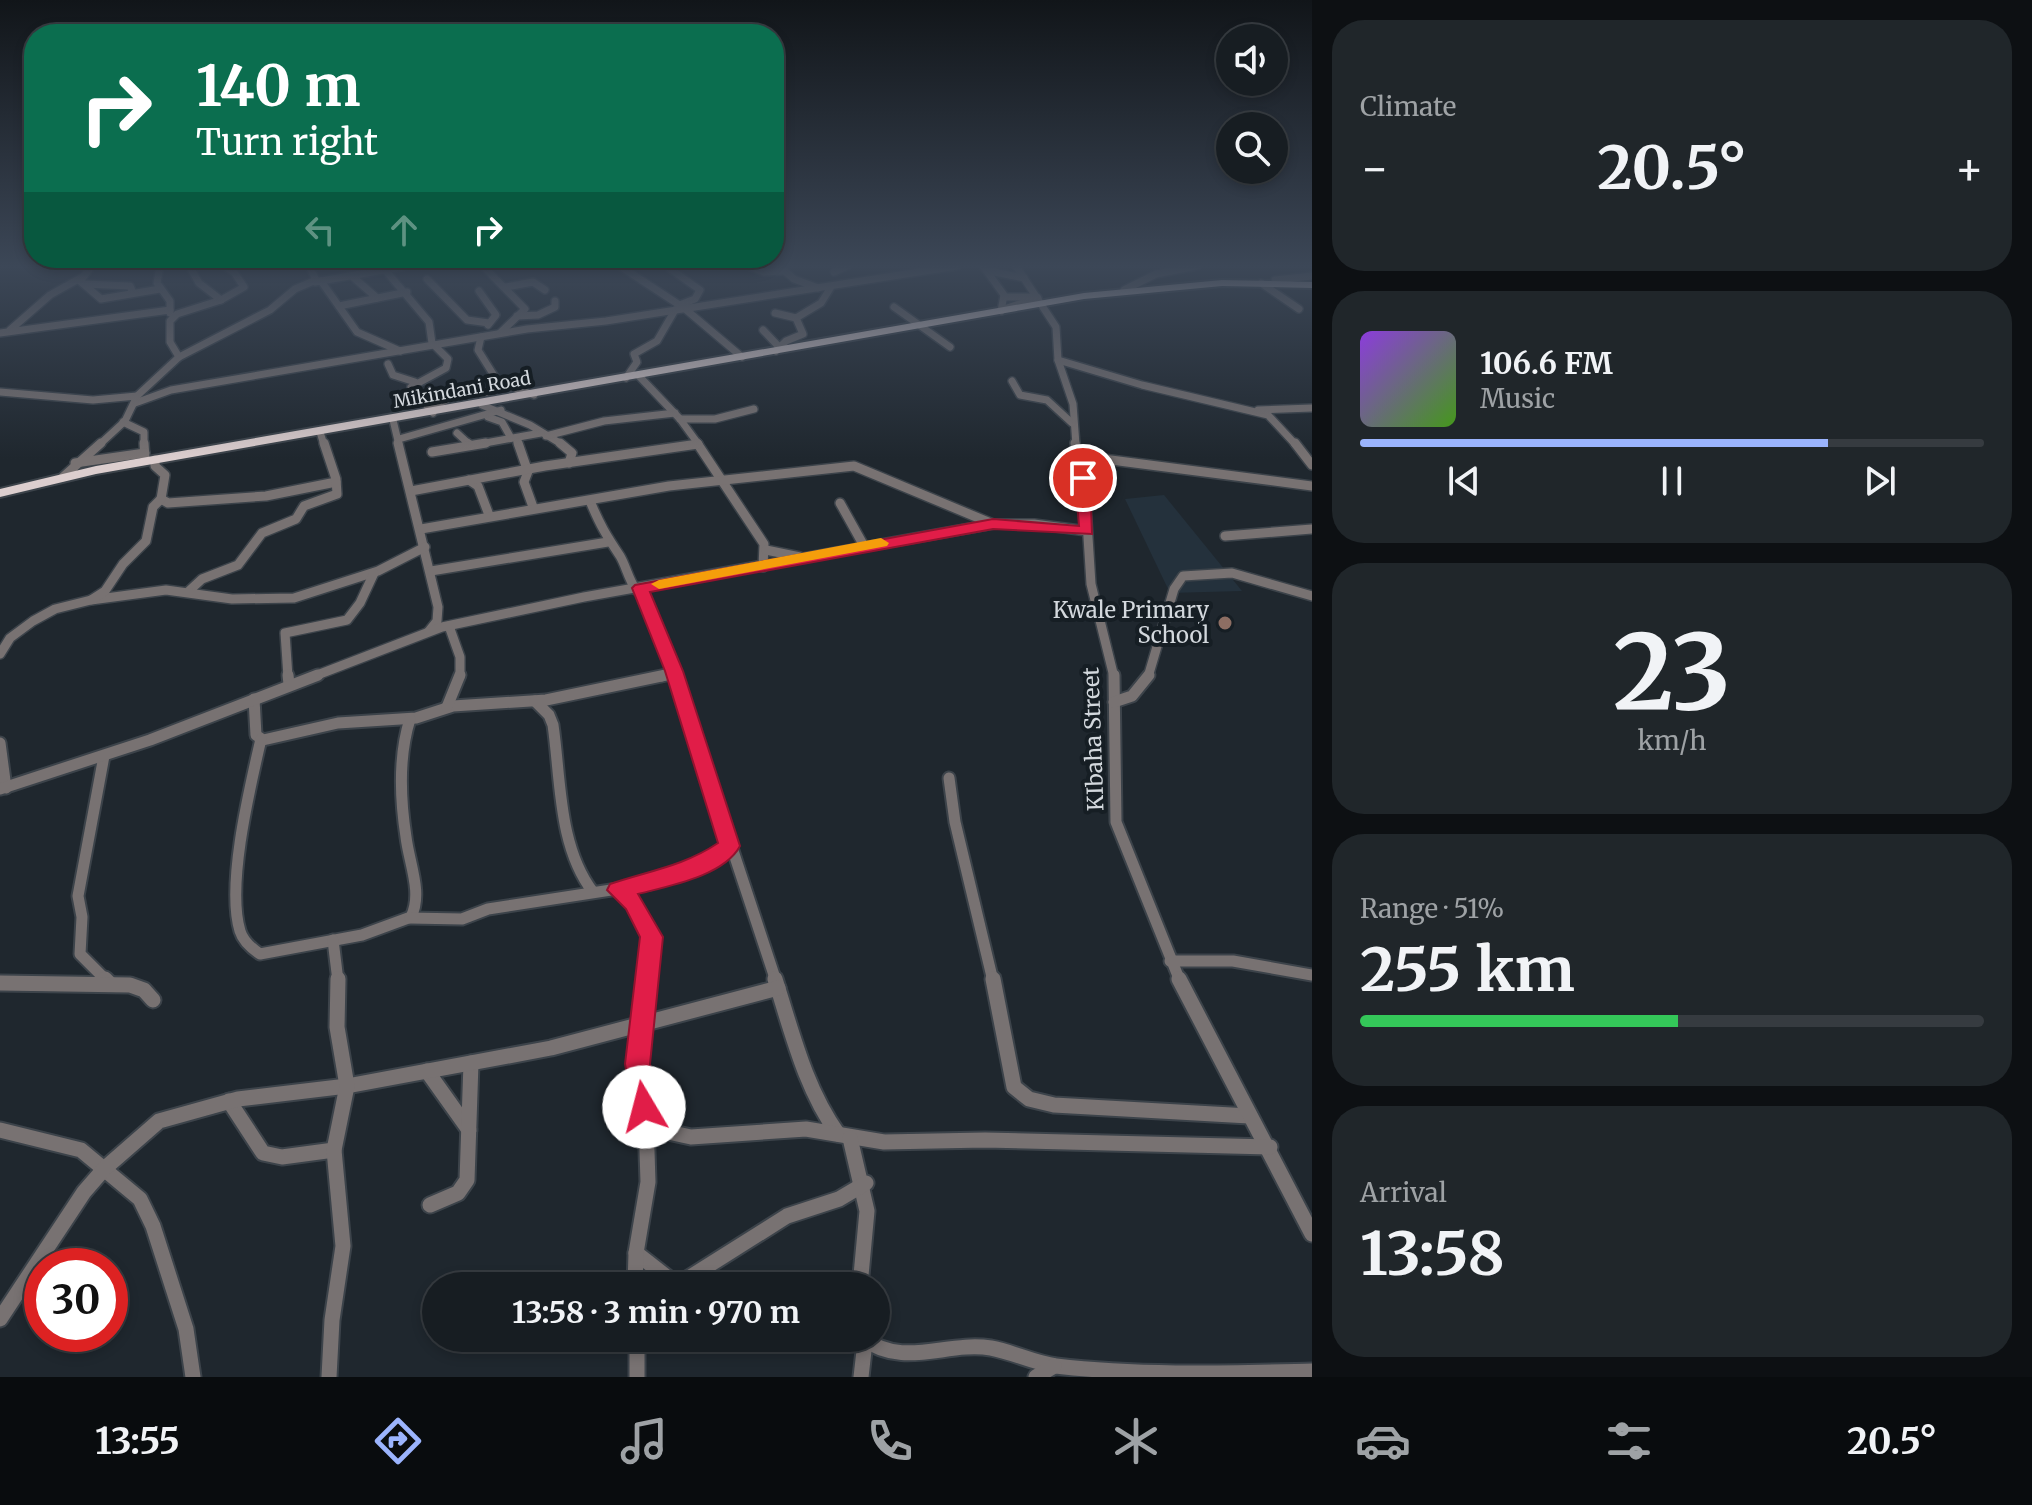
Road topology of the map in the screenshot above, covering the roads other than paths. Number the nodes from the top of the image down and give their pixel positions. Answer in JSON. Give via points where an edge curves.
{"nodes":[{"id":1,"x":13,"y":330,"type":"edge"},
{"id":2,"x":171,"y":330,"type":"edge"},
{"id":3,"x":231,"y":330,"type":"edge"},
{"id":4,"x":357,"y":330,"type":"edge"},
{"id":5,"x":429,"y":330,"type":"edge"},
{"id":6,"x":490,"y":330,"type":"edge"},
{"id":7,"x":503,"y":330,"type":"edge"},
{"id":8,"x":519,"y":330,"type":"edge"},
{"id":9,"x":664,"y":330,"type":"edge"},
{"id":10,"x":709,"y":330,"type":"edge"},
{"id":11,"x":763,"y":330,"type":"dead end"},
{"id":12,"x":803,"y":330,"type":"edge"},
{"id":13,"x":895,"y":330,"type":"edge"},
{"id":14,"x":926,"y":330,"type":"edge"},
{"id":15,"x":1056,"y":330,"type":"edge"},
{"id":16,"x":9,"y":331,"type":"joint"},
{"id":17,"x":0,"y":333,"type":"edge"},
{"id":18,"x":500,"y":333,"type":"junction"},
{"id":19,"x":491,"y":335,"type":"junction"},
{"id":20,"x":481,"y":337,"type":"junction"},
{"id":21,"x":434,"y":347,"type":"junction"},
{"id":22,"x":950,"y":347,"type":"dead end"},
{"id":23,"x":778,"y":350,"type":"junction"},
{"id":24,"x":343,"y":352,"type":"dead end"},
{"id":25,"x":406,"y":352,"type":"junction"},
{"id":26,"x":179,"y":357,"type":"junction"},
{"id":27,"x":742,"y":357,"type":"junction"},
{"id":28,"x":1058,"y":360,"type":"junction"},
{"id":29,"x":333,"y":364,"type":"junction"},
{"id":30,"x":388,"y":364,"type":"dead end"},
{"id":31,"x":639,"y":376,"type":"junction"},
{"id":32,"x":626,"y":378,"type":"junction"},
{"id":33,"x":1012,"y":381,"type":"dead end"},
{"id":34,"x":415,"y":382,"type":"junction"},
{"id":35,"x":500,"y":383,"type":"junction"},
{"id":36,"x":0,"y":392,"type":"edge"},
{"id":37,"x":534,"y":395,"type":"junction"},
{"id":38,"x":136,"y":400,"type":"junction"},
{"id":39,"x":486,"y":400,"type":"junction"},
{"id":40,"x":1310,"y":406,"type":"edge"},
{"id":41,"x":754,"y":409,"type":"dead end"},
{"id":42,"x":501,"y":410,"type":"junction"},
{"id":43,"x":1252,"y":410,"type":"junction"},
{"id":44,"x":432,"y":411,"type":"junction"},
{"id":45,"x":678,"y":416,"type":"junction"},
{"id":46,"x":488,"y":417,"type":"junction"},
{"id":47,"x":393,"y":420,"type":"junction"},
{"id":48,"x":123,"y":422,"type":"junction"},
{"id":49,"x":1072,"y":423,"type":"junction"},
{"id":50,"x":320,"y":432,"type":"junction"},
{"id":51,"x":457,"y":433,"type":"dead end"},
{"id":52,"x":544,"y":434,"type":"junction"},
{"id":53,"x":513,"y":438,"type":"junction"},
{"id":54,"x":399,"y":439,"type":"junction"},
{"id":55,"x":698,"y":444,"type":"junction"},
{"id":56,"x":470,"y":445,"type":"junction"},
{"id":57,"x":1312,"y":446,"type":"edge"},
{"id":58,"x":1300,"y":447,"type":"junction"},
{"id":59,"x":432,"y":452,"type":"dead end"},
{"id":60,"x":1080,"y":456,"type":"junction"},
{"id":61,"x":148,"y":458,"type":"junction"},
{"id":62,"x":75,"y":463,"type":"junction"},
{"id":63,"x":569,"y":463,"type":"junction"},
{"id":64,"x":1312,"y":465,"type":"edge"},
{"id":65,"x":528,"y":469,"type":"junction"},
{"id":66,"x":63,"y":477,"type":"junction"},
{"id":67,"x":469,"y":480,"type":"junction"},
{"id":68,"x":724,"y":480,"type":"junction"},
{"id":69,"x":336,"y":482,"type":"junction"},
{"id":70,"x":1311,"y":486,"type":"edge"},
{"id":71,"x":411,"y":491,"type":"junction"},
{"id":72,"x":0,"y":493,"type":"edge"},
{"id":73,"x":161,"y":499,"type":"junction"},
{"id":74,"x":590,"y":501,"type":"junction"},
{"id":75,"x":840,"y":503,"type":"dead end"},
{"id":76,"x":533,"y":507,"type":"junction"},
{"id":77,"x":489,"y":515,"type":"junction"},
{"id":78,"x":993,"y":524,"type":"junction"},
{"id":79,"x":421,"y":529,"type":"junction"},
{"id":80,"x":1312,"y":529,"type":"edge"},
{"id":81,"x":1087,"y":531,"type":"junction"},
{"id":82,"x":1225,"y":536,"type":"dead end"},
{"id":83,"x":608,"y":542,"type":"junction"},
{"id":84,"x":864,"y":546,"type":"junction"},
{"id":85,"x":425,"y":547,"type":"junction"},
{"id":86,"x":766,"y":550,"type":"junction"},
{"id":87,"x":810,"y":557,"type":"junction"},
{"id":88,"x":763,"y":567,"type":"junction"},
{"id":89,"x":431,"y":571,"type":"junction"},
{"id":90,"x":374,"y":573,"type":"junction"},
{"id":91,"x":638,"y":589,"type":"junction"},
{"id":92,"x":189,"y":591,"type":"junction"},
{"id":93,"x":1312,"y":596,"type":"edge"},
{"id":94,"x":91,"y":600,"type":"junction"},
{"id":95,"x":449,"y":626,"type":"junction"},
{"id":96,"x":429,"y":631,"type":"junction"},
{"id":97,"x":0,"y":654,"type":"edge"},
{"id":98,"x":674,"y":671,"type":"junction"},
{"id":99,"x":289,"y":684,"type":"junction"},
{"id":100,"x":254,"y":699,"type":"junction"},
{"id":101,"x":535,"y":701,"type":"junction"},
{"id":102,"x":1114,"y":702,"type":"junction"},
{"id":103,"x":447,"y":707,"type":"junction"},
{"id":104,"x":410,"y":719,"type":"junction"},
{"id":105,"x":261,"y":739,"type":"junction"},
{"id":106,"x":0,"y":743,"type":"edge"},
{"id":107,"x":104,"y":756,"type":"junction"},
{"id":108,"x":949,"y":778,"type":"dead end"},
{"id":109,"x":3,"y":789,"type":"edge"},
{"id":110,"x":730,"y":846,"type":"junction"},
{"id":111,"x":618,"y":890,"type":"junction"},
{"id":112,"x":593,"y":892,"type":"junction"},
{"id":113,"x":410,"y":918,"type":"junction"},
{"id":114,"x":333,"y":940,"type":"junction"},
{"id":115,"x":1170,"y":961,"type":"junction"},
{"id":116,"x":1308,"y":973,"type":"edge"},
{"id":117,"x":0,"y":983,"type":"edge"},
{"id":118,"x":109,"y":983,"type":"junction"},
{"id":119,"x":778,"y":988,"type":"junction"},
{"id":120,"x":153,"y":1000,"type":"dead end"},
{"id":121,"x":641,"y":1027,"type":"junction"},
{"id":122,"x":471,"y":1063,"type":"junction"},
{"id":123,"x":427,"y":1071,"type":"junction"},
{"id":124,"x":347,"y":1086,"type":"junction"},
{"id":125,"x":229,"y":1101,"type":"junction"},
{"id":126,"x":1249,"y":1116,"type":"junction"},
{"id":127,"x":646,"y":1121,"type":"junction"},
{"id":128,"x":0,"y":1130,"type":"edge"},
{"id":129,"x":469,"y":1130,"type":"junction"},
{"id":130,"x":844,"y":1136,"type":"junction"},
{"id":131,"x":1270,"y":1147,"type":"junction"},
{"id":132,"x":334,"y":1150,"type":"junction"},
{"id":133,"x":104,"y":1169,"type":"junction"},
{"id":134,"x":866,"y":1183,"type":"junction"},
{"id":135,"x":430,"y":1205,"type":"dead end"},
{"id":136,"x":1311,"y":1229,"type":"edge"},
{"id":137,"x":636,"y":1253,"type":"junction"},
{"id":138,"x":635,"y":1272,"type":"edge"},
{"id":139,"x":659,"y":1272,"type":"edge"},
{"id":140,"x":698,"y":1272,"type":"edge"},
{"id":141,"x":863,"y":1272,"type":"edge"},
{"id":142,"x":0,"y":1319,"type":"edge"},
{"id":143,"x":637,"y":1352,"type":"edge"},
{"id":144,"x":862,"y":1352,"type":"edge"},
{"id":145,"x":888,"y":1352,"type":"edge"},
{"id":146,"x":1054,"y":1366,"type":"junction"},
{"id":147,"x":1312,"y":1371,"type":"edge"},
{"id":148,"x":1215,"y":1375,"type":"edge"},
{"id":149,"x":193,"y":1377,"type":"edge"},
{"id":150,"x":329,"y":1377,"type":"edge"},
{"id":151,"x":637,"y":1377,"type":"edge"},
{"id":152,"x":861,"y":1377,"type":"edge"},
{"id":153,"x":1036,"y":1377,"type":"edge"}],
"edges":[{"from":1,"to":16,"type":"street"},
{"from":2,"to":26,"type":"street","via":[[170,342]]},
{"from":3,"to":26,"type":"street"},
{"from":4,"to":25,"type":"street"},
{"from":5,"to":21,"type":"street"},
{"from":6,"to":19,"type":"street"},
{"from":7,"to":18,"type":"street"},
{"from":8,"to":18,"type":"street"},
{"from":9,"to":32,"type":"street","via":[[634,354],[637,362]]},
{"from":10,"to":27,"type":"street"},
{"from":11,"to":23,"type":"street"},
{"from":12,"to":23,"type":"street"},
{"from":13,"to":23,"type":"highway","name":"Mikindani Road"},
{"from":14,"to":22,"type":"street"},
{"from":15,"to":28,"type":"street","name":"KIbaha Street"},
{"from":16,"to":17,"type":"street"},
{"from":18,"to":19,"type":"street"},
{"from":19,"to":20,"type":"street"},
{"from":20,"to":21,"type":"street"},
{"from":20,"to":35,"type":"street","via":[[478,350]]},
{"from":21,"to":25,"type":"street"},
{"from":21,"to":34,"type":"street","via":[[447,357],[448,365]]},
{"from":23,"to":27,"type":"highway","name":"Mikindani Road"},
{"from":24,"to":29,"type":"street"},
{"from":25,"to":29,"type":"street"},
{"from":26,"to":38,"type":"street"},
{"from":27,"to":31,"type":"highway","name":"Mikindani Road"},
{"from":28,"to":43,"type":"street"},
{"from":28,"to":49,"type":"street","name":"KIbaha Street","via":[[1069,386]]},
{"from":29,"to":38,"type":"street"},
{"from":30,"to":34,"type":"street","via":[[393,375]]},
{"from":31,"to":32,"type":"highway","name":"Mikindani Road"},
{"from":31,"to":45,"type":"street"},
{"from":32,"to":37,"type":"highway","name":"Mikindani Road"},
{"from":33,"to":49,"type":"street","via":[[1020,395],[1047,400]]},
{"from":34,"to":44,"type":"street","via":[[411,387]]},
{"from":35,"to":37,"type":"street"},
{"from":35,"to":39,"type":"street"},
{"from":36,"to":38,"type":"street"},
{"from":37,"to":39,"type":"highway","name":"Mikindani Road"},
{"from":38,"to":48,"type":"street"},
{"from":39,"to":42,"type":"street"},
{"from":39,"to":44,"type":"highway","name":"Mikindani Road"},
{"from":40,"to":43,"type":"street"},
{"from":41,"to":45,"type":"street","via":[[715,419]]},
{"from":42,"to":46,"type":"street"},
{"from":42,"to":52,"type":"street"},
{"from":43,"to":58,"type":"street","via":[[1273,418]]},
{"from":44,"to":47,"type":"highway","name":"Mikindani Road"},
{"from":45,"to":52,"type":"street","via":[[604,421]]},
{"from":45,"to":55,"type":"street"},
{"from":46,"to":53,"type":"street","via":[[502,422]]},
{"from":46,"to":54,"type":"street"},
{"from":47,"to":50,"type":"highway","name":"Mikindani Road"},
{"from":47,"to":54,"type":"street"},
{"from":48,"to":61,"type":"street","via":[[144,432]]},
{"from":48,"to":62,"type":"street"},
{"from":49,"to":60,"type":"street","name":"KIbaha Street"},
{"from":50,"to":61,"type":"highway","name":"Mikindani Road"},
{"from":50,"to":69,"type":"street"},
{"from":51,"to":56,"type":"street"},
{"from":52,"to":53,"type":"street"},
{"from":52,"to":63,"type":"street","via":[[567,448],[572,455]]},
{"from":53,"to":56,"type":"street"},
{"from":53,"to":65,"type":"street"},
{"from":54,"to":71,"type":"street"},
{"from":55,"to":63,"type":"street"},
{"from":55,"to":68,"type":"street"},
{"from":56,"to":59,"type":"street"},
{"from":57,"to":58,"type":"street"},
{"from":58,"to":64,"type":"street"},
{"from":60,"to":70,"type":"street"},
{"from":60,"to":81,"type":"street","name":"KIbaha Street"},
{"from":61,"to":62,"type":"street"},
{"from":61,"to":66,"type":"highway","name":"Mikindani Road"},
{"from":61,"to":73,"type":"street","via":[[165,475]]},
{"from":62,"to":66,"type":"street"},
{"from":63,"to":65,"type":"street"},
{"from":65,"to":67,"type":"street"},
{"from":65,"to":76,"type":"street","via":[[525,485]]},
{"from":66,"to":72,"type":"highway","name":"Mikindani Road"},
{"from":67,"to":71,"type":"street"},
{"from":67,"to":77,"type":"street","via":[[478,486]]},
{"from":68,"to":74,"type":"street"},
{"from":68,"to":78,"type":"street","via":[[859,466]]},
{"from":68,"to":86,"type":"street"},
{"from":69,"to":73,"type":"street","via":[[254,498],[168,503]]},
{"from":69,"to":92,"type":"street","via":[[335,496],[266,530],[238,565],[202,579]]},
{"from":71,"to":79,"type":"street"},
{"from":73,"to":94,"type":"street","via":[[153,507],[146,541]]},
{"from":74,"to":76,"type":"street"},
{"from":74,"to":83,"type":"street"},
{"from":75,"to":84,"type":"street"},
{"from":76,"to":77,"type":"street"},
{"from":77,"to":79,"type":"street"},
{"from":78,"to":81,"type":"street"},
{"from":78,"to":84,"type":"street"},
{"from":79,"to":85,"type":"street"},
{"from":80,"to":82,"type":"street"},
{"from":81,"to":102,"type":"street","name":"KIbaha Street","via":[[1091,584],[1115,680]]},
{"from":83,"to":89,"type":"street"},
{"from":83,"to":91,"type":"street"},
{"from":84,"to":87,"type":"street"},
{"from":85,"to":89,"type":"street"},
{"from":85,"to":90,"type":"street"},
{"from":86,"to":87,"type":"street"},
{"from":86,"to":88,"type":"street"},
{"from":87,"to":88,"type":"street"},
{"from":88,"to":91,"type":"street"},
{"from":89,"to":96,"type":"street","via":[[439,613]]},
{"from":90,"to":92,"type":"street","via":[[279,600]]},
{"from":90,"to":99,"type":"street","via":[[347,620],[285,633]]},
{"from":91,"to":95,"type":"street"},
{"from":91,"to":98,"type":"street"},
{"from":92,"to":94,"type":"street"},
{"from":93,"to":102,"type":"street","via":[[1229,573],[1183,576],[1174,587],[1158,654],[1143,685],[1132,697]]},
{"from":94,"to":97,"type":"street","via":[[33,621],[10,638]]},
{"from":95,"to":96,"type":"street"},
{"from":95,"to":103,"type":"street","via":[[463,670]]},
{"from":96,"to":99,"type":"street"},
{"from":98,"to":101,"type":"street","via":[[656,680]]},
{"from":98,"to":110,"type":"street"},
{"from":99,"to":100,"type":"street"},
{"from":100,"to":105,"type":"street","via":[[255,729]]},
{"from":100,"to":107,"type":"street"},
{"from":101,"to":103,"type":"street"},
{"from":101,"to":112,"type":"street","via":[[553,725],[570,836],[582,878]]},
{"from":102,"to":115,"type":"street","name":"KIbaha Street","via":[[1116,822]]},
{"from":103,"to":104,"type":"street"},
{"from":104,"to":105,"type":"street","via":[[338,723]]},
{"from":104,"to":113,"type":"street","via":[[404,732],[403,779],[416,902]]},
{"from":105,"to":114,"type":"street","via":[[244,819],[240,932],[260,954]]},
{"from":106,"to":109,"type":"street"},
{"from":107,"to":109,"type":"street"},
{"from":107,"to":118,"type":"street","via":[[78,896],[80,954]]},
{"from":108,"to":126,"type":"street","via":[[1018,1092],[1054,1105]]},
{"from":110,"to":111,"type":"street","via":[[670,877]]},
{"from":110,"to":119,"type":"street"},
{"from":111,"to":112,"type":"street"},
{"from":111,"to":121,"type":"street","via":[[634,903],[652,937]]},
{"from":112,"to":113,"type":"street","via":[[488,909],[462,919]]},
{"from":113,"to":114,"type":"street"},
{"from":114,"to":124,"type":"street","via":[[337,1027]]},
{"from":115,"to":116,"type":"street","via":[[1233,961]]},
{"from":115,"to":126,"type":"street","name":"KIbaha Street"},
{"from":117,"to":118,"type":"street"},
{"from":118,"to":120,"type":"street","via":[[144,990]]},
{"from":119,"to":121,"type":"street"},
{"from":119,"to":130,"type":"street","via":[[812,1088]]},
{"from":121,"to":122,"type":"street"},
{"from":121,"to":127,"type":"street","via":[[637,1064]]},
{"from":122,"to":123,"type":"street"},
{"from":122,"to":129,"type":"street"},
{"from":123,"to":124,"type":"street"},
{"from":123,"to":129,"type":"street"},
{"from":124,"to":125,"type":"street"},
{"from":124,"to":132,"type":"street"},
{"from":125,"to":132,"type":"street","via":[[268,1155]]},
{"from":125,"to":133,"type":"street","via":[[156,1123]]},
{"from":126,"to":131,"type":"street","name":"KIbaha Street"},
{"from":127,"to":130,"type":"street","via":[[691,1137],[789,1129]]},
{"from":127,"to":137,"type":"street","via":[[648,1182]]},
{"from":128,"to":133,"type":"street","via":[[71,1146]]},
{"from":129,"to":135,"type":"street","via":[[465,1187]]},
{"from":130,"to":131,"type":"street","via":[[884,1142]]},
{"from":130,"to":134,"type":"street"},
{"from":131,"to":136,"type":"street","name":"KIbaha Street"},
{"from":132,"to":150,"type":"street","via":[[343,1246]]},
{"from":133,"to":142,"type":"street","via":[[51,1238]]},
{"from":133,"to":149,"type":"street","via":[[133,1191],[153,1226],[186,1329]]},
{"from":134,"to":140,"type":"street","via":[[839,1199],[787,1216]]},
{"from":134,"to":141,"type":"street","via":[[871,1225]]},
{"from":137,"to":138,"type":"street"},
{"from":137,"to":139,"type":"street"},
{"from":143,"to":151,"type":"street"},
{"from":144,"to":152,"type":"street"},
{"from":145,"to":146,"type":"street","via":[[1001,1350]]},
{"from":146,"to":148,"type":"street"},
{"from":146,"to":153,"type":"street"},
{"from":147,"to":148,"type":"street"}]}
